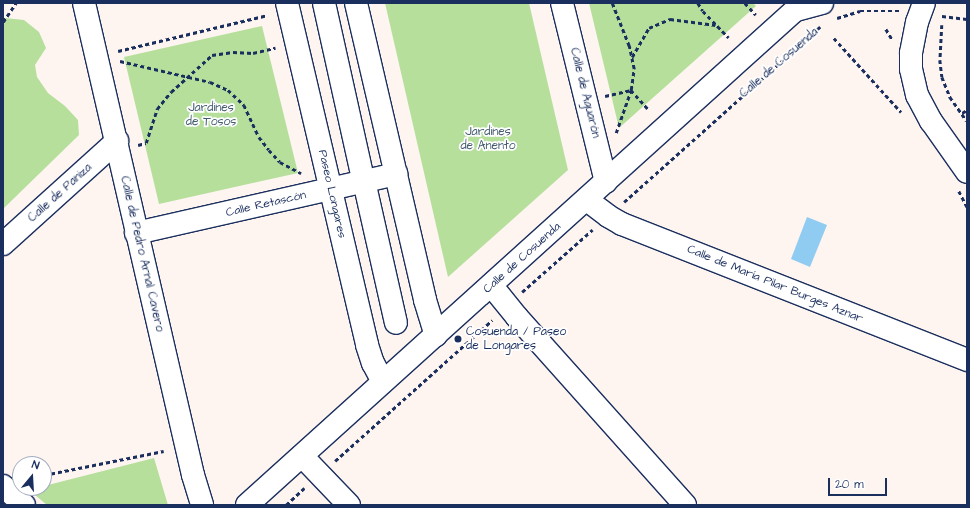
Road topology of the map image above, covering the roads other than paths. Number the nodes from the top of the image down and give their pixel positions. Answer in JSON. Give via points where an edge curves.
{"nodes":[{"id":1,"x":84,"y":3,"type":"edge"},
{"id":2,"x":287,"y":3,"type":"edge"},
{"id":3,"x":324,"y":3,"type":"edge"},
{"id":4,"x":356,"y":3,"type":"edge"},
{"id":5,"x":562,"y":3,"type":"edge"},
{"id":6,"x":924,"y":3,"type":"edge"},
{"id":7,"x":800,"y":7,"type":"edge"},
{"id":8,"x":826,"y":12,"type":"edge"},
{"id":9,"x":117,"y":141,"type":"junction"},
{"id":10,"x":396,"y":174,"type":"junction"},
{"id":11,"x":961,"y":178,"type":"edge"},
{"id":12,"x":606,"y":182,"type":"junction"},
{"id":13,"x":330,"y":189,"type":"junction"},
{"id":14,"x":587,"y":200,"type":"junction"},
{"id":15,"x":136,"y":233,"type":"junction"},
{"id":16,"x":3,"y":244,"type":"edge"},
{"id":17,"x":491,"y":285,"type":"junction"},
{"id":18,"x":396,"y":323,"type":"dead end"},
{"id":19,"x":440,"y":331,"type":"junction"},
{"id":20,"x":967,"y":360,"type":"edge"},
{"id":21,"x":383,"y":382,"type":"junction"},
{"id":22,"x":302,"y":456,"type":"junction"},
{"id":23,"x":3,"y":486,"type":"edge"},
{"id":24,"x":24,"y":505,"type":"edge"},
{"id":25,"x":202,"y":505,"type":"edge"},
{"id":26,"x":247,"y":505,"type":"edge"},
{"id":27,"x":349,"y":505,"type":"edge"},
{"id":28,"x":685,"y":505,"type":"edge"}],
"edges":[{"from":1,"to":9,"type":"street","name":"Calle de Pedro Arnal Cavero"},
{"from":2,"to":13,"type":"street","name":"Paseo Longares"},
{"from":3,"to":18,"type":"street"},
{"from":4,"to":10,"type":"street"},
{"from":5,"to":12,"type":"street","name":"Calle de Aguarón"},
{"from":6,"to":11,"type":"street","via":[[917,22],[911,53],[911,69],[917,94]]},
{"from":7,"to":8,"type":"street","name":"Calle de Cosuenda"},
{"from":7,"to":12,"type":"street","name":"Calle de Cosuenda"},
{"from":9,"to":15,"type":"street","name":"Calle de Pedro Arnal Cavero"},
{"from":9,"to":16,"type":"street","name":"Calle de Paniza"},
{"from":10,"to":13,"type":"street","name":"Calle Retascón"},
{"from":10,"to":19,"type":"street","via":[[425,300]]},
{"from":12,"to":14,"type":"street","name":"Calle de Cosuenda"},
{"from":13,"to":15,"type":"street","name":"Calle Retascón"},
{"from":13,"to":21,"type":"street","name":"Paseo Longares","via":[[367,345],[373,364]]},
{"from":14,"to":17,"type":"street","name":"Calle de Cosuenda"},
{"from":14,"to":20,"type":"street","name":"Calle de María Pilar Burges Aznar","via":[[622,224]]},
{"from":15,"to":25,"type":"street","name":"Calle de Pedro Arnal Cavero"},
{"from":17,"to":19,"type":"street","name":"Calle de Cosuenda"},
{"from":17,"to":28,"type":"street"},
{"from":19,"to":21,"type":"street","name":"Calle de Cosuenda"},
{"from":21,"to":22,"type":"street","name":"Calle de Cosuenda"},
{"from":22,"to":26,"type":"street","name":"Calle de Cosuenda"},
{"from":22,"to":27,"type":"street"},
{"from":23,"to":24,"type":"street"}]}
